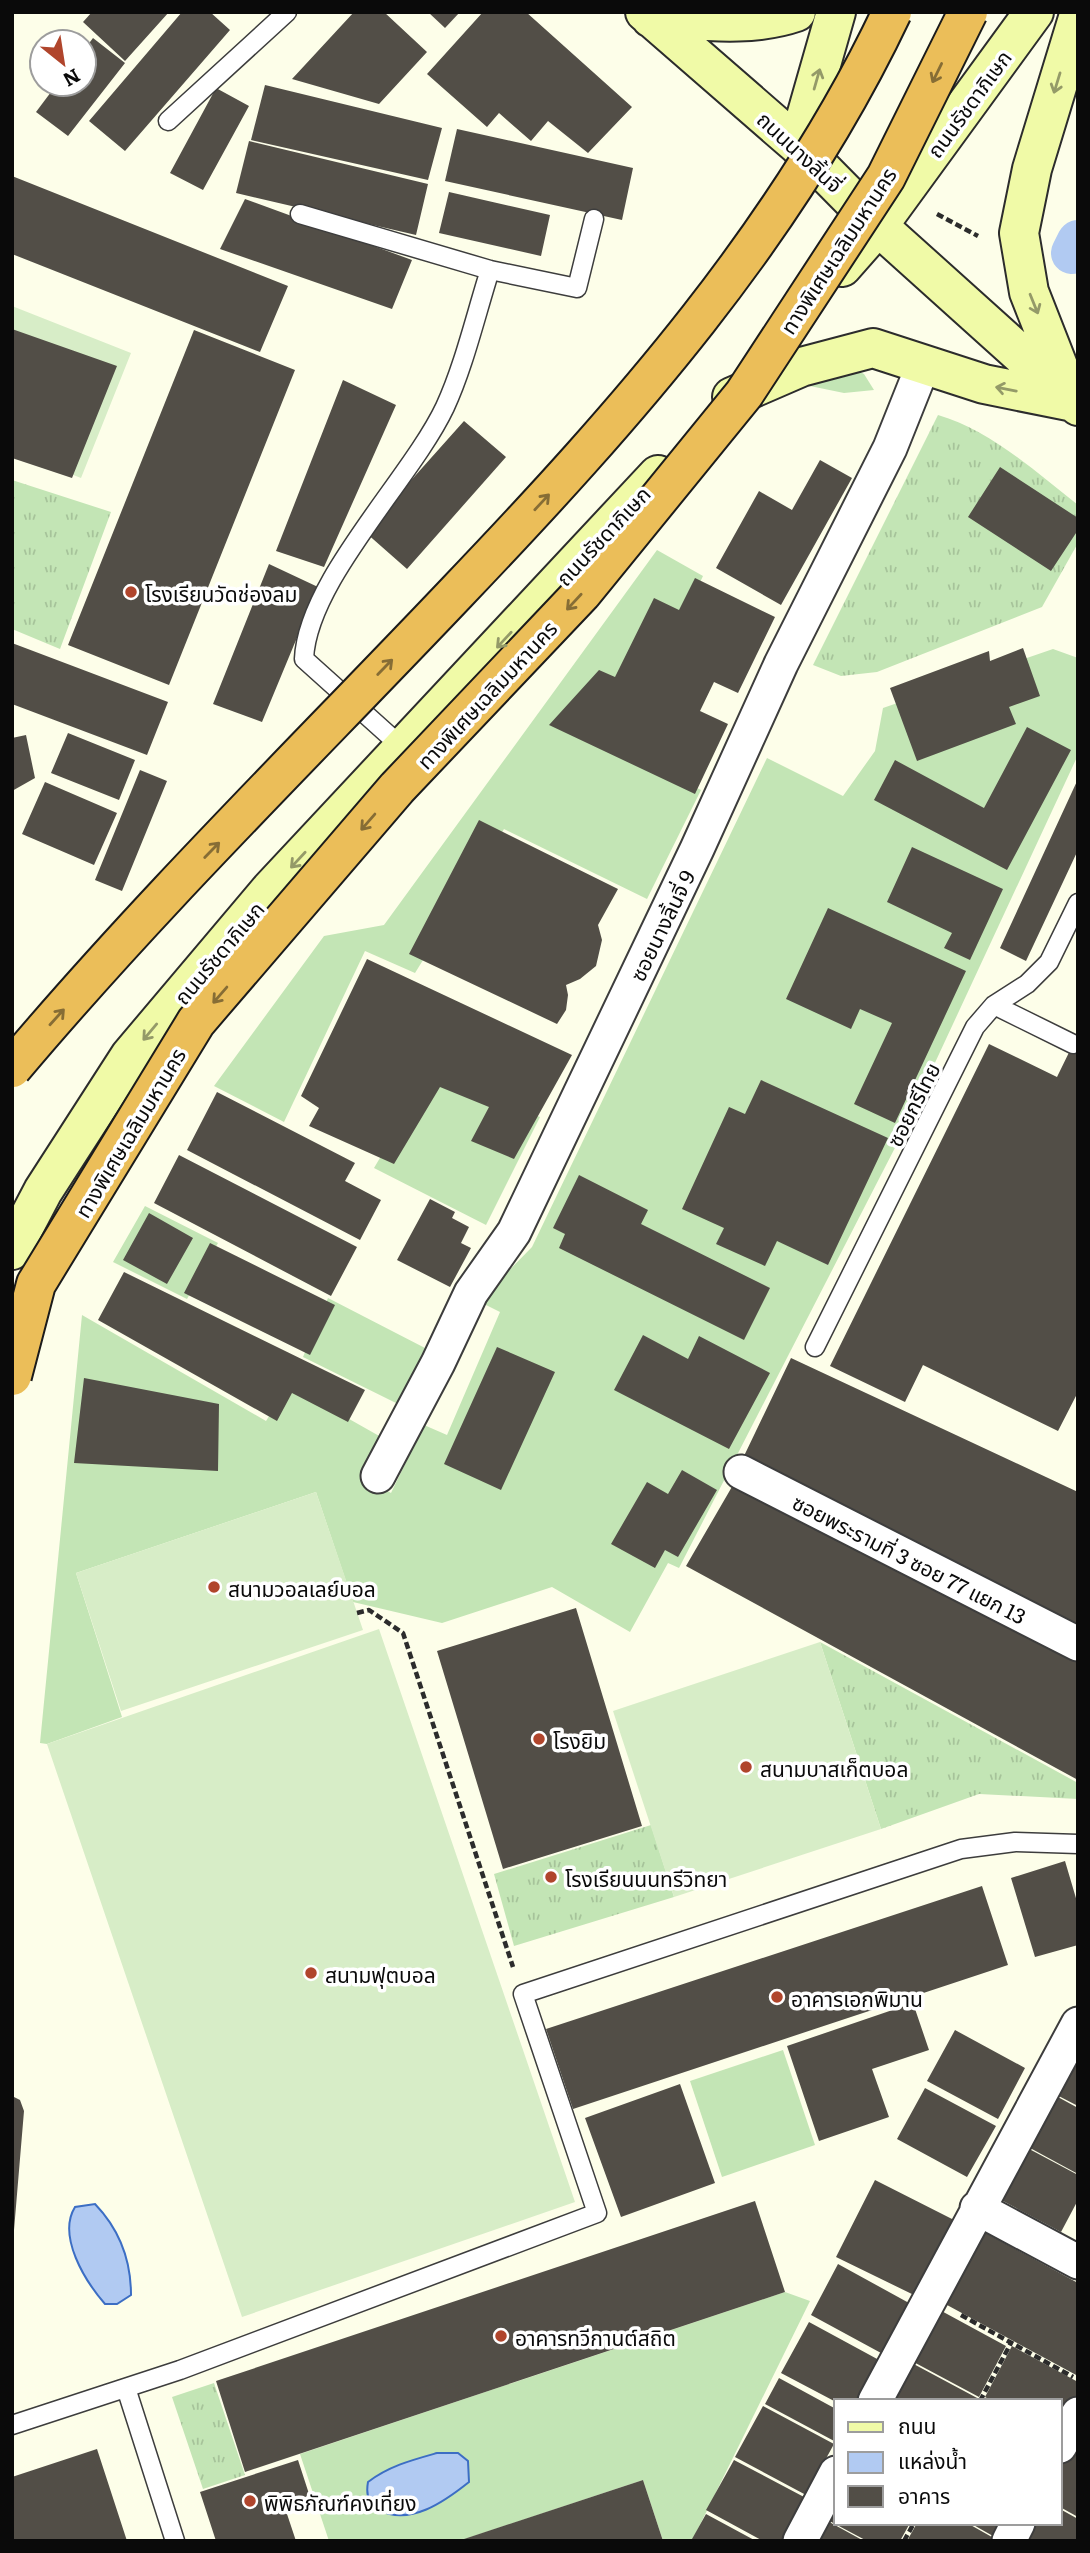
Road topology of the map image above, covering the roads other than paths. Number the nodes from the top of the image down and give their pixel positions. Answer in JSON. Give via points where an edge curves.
{"nodes":[{"id":1,"x":287,"y":12,"type":"edge"},
{"id":2,"x":796,"y":12,"type":"edge"},
{"id":3,"x":836,"y":12,"type":"edge"},
{"id":4,"x":892,"y":12,"type":"edge"},
{"id":5,"x":968,"y":12,"type":"edge"},
{"id":6,"x":1034,"y":12,"type":"edge"},
{"id":7,"x":648,"y":15,"type":"edge"},
{"id":8,"x":1078,"y":18,"type":"edge"},
{"id":9,"x":168,"y":121,"type":"dead end"},
{"id":10,"x":798,"y":145,"type":"junction"},
{"id":11,"x":300,"y":214,"type":"dead end"},
{"id":12,"x":594,"y":219,"type":"dead end"},
{"id":13,"x":877,"y":226,"type":"junction"},
{"id":14,"x":490,"y":270,"type":"junction"},
{"id":15,"x":924,"y":363,"type":"junction"},
{"id":16,"x":732,"y":397,"type":"junction"},
{"id":17,"x":1075,"y":404,"type":"edge"},
{"id":18,"x":403,"y":748,"type":"junction"},
{"id":19,"x":1078,"y":903,"type":"edge"},
{"id":20,"x":994,"y":1005,"type":"junction"},
{"id":21,"x":1073,"y":1044,"type":"dead end"},
{"id":22,"x":12,"y":1068,"type":"edge"},
{"id":23,"x":12,"y":1250,"type":"edge"},
{"id":24,"x":815,"y":1347,"type":"dead end"},
{"id":25,"x":12,"y":1376,"type":"edge"},
{"id":26,"x":741,"y":1472,"type":"dead end"},
{"id":27,"x":378,"y":1476,"type":"dead end"},
{"id":28,"x":1078,"y":1644,"type":"edge"},
{"id":29,"x":1078,"y":1844,"type":"edge"},
{"id":30,"x":1078,"y":2024,"type":"edge"},
{"id":31,"x":977,"y":2208,"type":"junction"},
{"id":32,"x":1078,"y":2262,"type":"edge"},
{"id":33,"x":126,"y":2388,"type":"junction"},
{"id":34,"x":876,"y":2399,"type":"edge"},
{"id":35,"x":1078,"y":2414,"type":"edge"},
{"id":36,"x":12,"y":2426,"type":"edge"},
{"id":37,"x":1062,"y":2442,"type":"edge"},
{"id":38,"x":834,"y":2477,"type":"edge"},
{"id":39,"x":1017,"y":2525,"type":"edge"},
{"id":40,"x":175,"y":2541,"type":"edge"},
{"id":41,"x":800,"y":2541,"type":"edge"},
{"id":42,"x":1009,"y":2541,"type":"edge"}],
"edges":[{"from":1,"to":9,"type":"lane"},
{"from":2,"to":7,"type":"main road","via":[[732,21]]},
{"from":10,"to":3,"type":"main road","one_way":true},
{"from":22,"to":4,"type":"highway","one_way":true,"bridge":true,"via":[[136,929],[546,499],[681,344],[781,208],[863,75]]},
{"from":5,"to":25,"type":"highway","name":"ทางพิเศษเฉลิมมหานคร","one_way":true,"bridge":true,"via":[[886,177],[744,394],[582,593],[397,788],[196,1022],[36,1284]]},
{"from":6,"to":13,"type":"main road","name":"ถนนรัชดาภิเษก"},
{"from":7,"to":10,"type":"main road","name":"ถนนนางลิ้นจี่"},
{"from":8,"to":17,"type":"main road","one_way":true,"via":[[1032,169],[1018,233],[1029,292]]},
{"from":10,"to":13,"type":"main road","name":"ถนนนางลิ้นจี่"},
{"from":11,"to":14,"type":"lane"},
{"from":12,"to":14,"type":"lane","via":[[577,288]]},
{"from":13,"to":16,"type":"main road","name":"ถนนรัชดาภิเษก"},
{"from":13,"to":17,"type":"main road","name":"ถนนนางลิ้นจี่"},
{"from":14,"to":18,"type":"lane","via":[[445,407],[324,594],[304,639],[304,659]]},
{"from":15,"to":16,"type":"main road","via":[[873,348],[802,367]]},
{"from":17,"to":15,"type":"main road","one_way":true,"via":[[984,384]]},
{"from":15,"to":27,"type":"street","name":"ซอยนางลิ้นจี่ 9","via":[[893,440],[781,664],[514,1232],[471,1293]]},
{"from":16,"to":18,"type":"main road","name":"ถนนรัชดาภิเษก","one_way":true},
{"from":18,"to":23,"type":"main road","name":"ถนนรัชดาภิเษก","one_way":true,"via":[[271,888],[130,1056],[43,1191]]},
{"from":19,"to":20,"type":"lane","name":"ซอยกรีไทย","via":[[1049,962],[1027,984]]},
{"from":20,"to":21,"type":"lane"},
{"from":20,"to":24,"type":"lane","name":"ซอยกรีไทย","via":[[975,1027]]},
{"from":26,"to":28,"type":"street","name":"ซอยพระรามที่ 3 ซอย 77 แยก 13"},
{"from":29,"to":33,"type":"lane","via":[[1015,1842],[961,1849],[523,1994],[597,2213]]},
{"from":30,"to":31,"type":"street"},
{"from":31,"to":32,"type":"street"},
{"from":31,"to":34,"type":"street"},
{"from":33,"to":36,"type":"lane"},
{"from":33,"to":40,"type":"lane"},
{"from":35,"to":37,"type":"street"},
{"from":38,"to":41,"type":"street"},
{"from":39,"to":42,"type":"street"}]}
